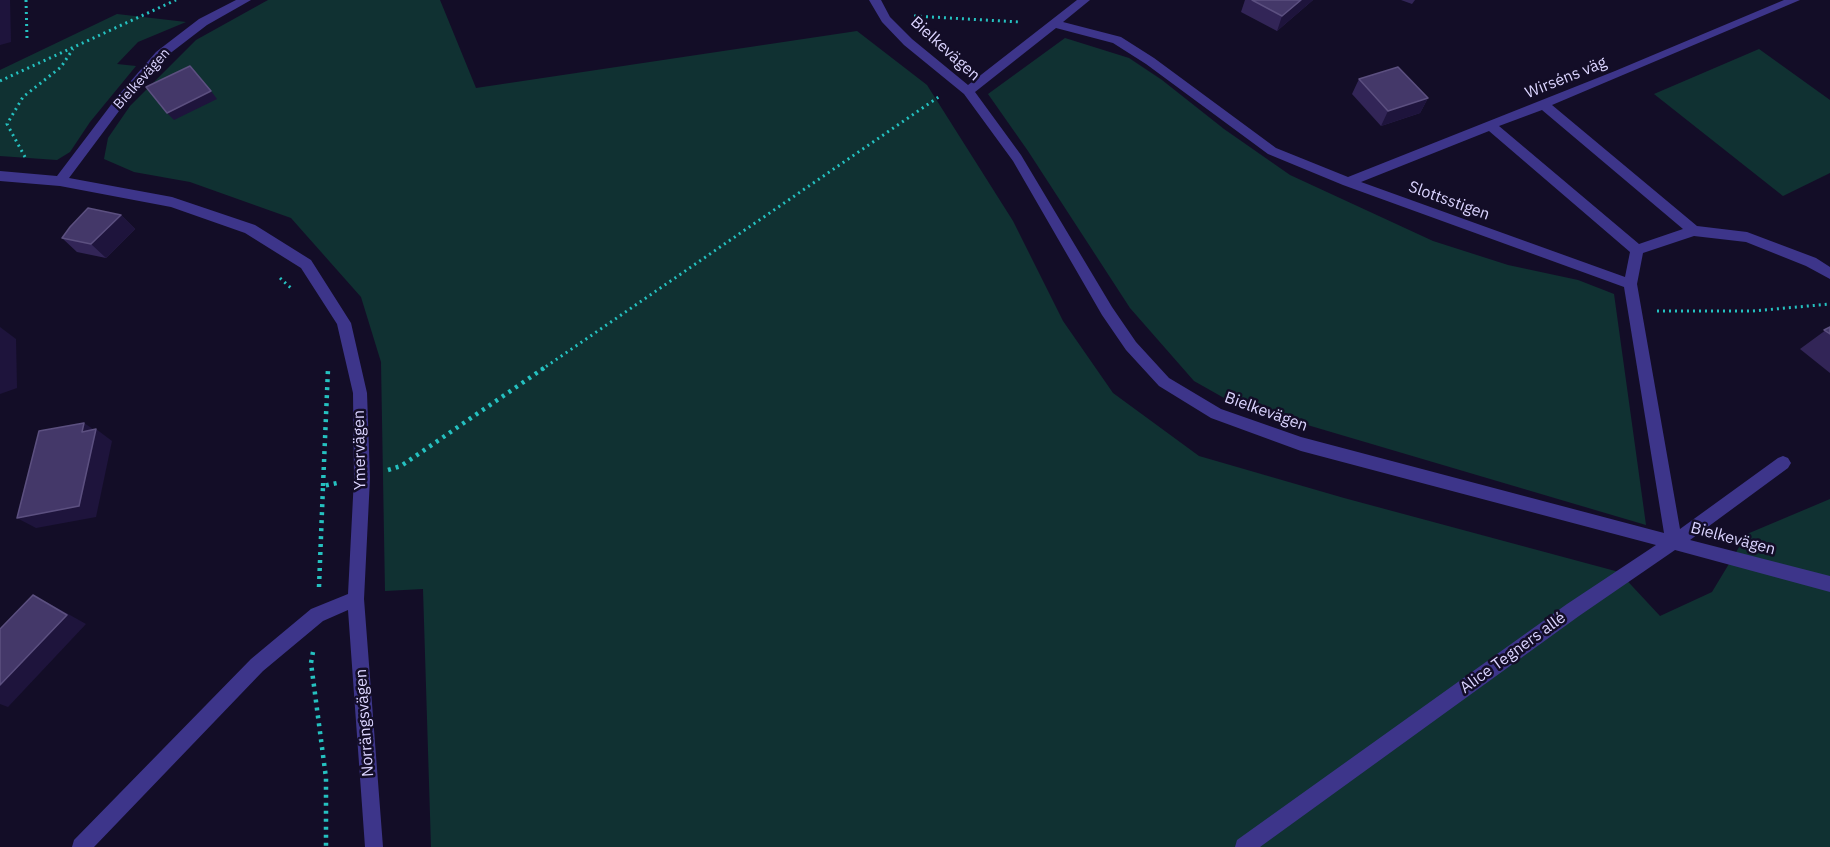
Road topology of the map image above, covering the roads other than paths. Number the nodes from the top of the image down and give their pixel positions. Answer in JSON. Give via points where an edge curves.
{"nodes":[{"id":1,"x":245,"y":0,"type":"edge"},
{"id":2,"x":875,"y":0,"type":"edge"},
{"id":3,"x":1084,"y":0,"type":"edge"},
{"id":4,"x":1794,"y":0,"type":"edge"},
{"id":5,"x":1056,"y":24,"type":"junction"},
{"id":6,"x":962,"y":88,"type":"junction"},
{"id":7,"x":1544,"y":105,"type":"junction"},
{"id":8,"x":1491,"y":126,"type":"junction"},
{"id":9,"x":6,"y":177,"type":"edge"},
{"id":10,"x":60,"y":181,"type":"junction"},
{"id":11,"x":1348,"y":182,"type":"junction"},
{"id":12,"x":1694,"y":231,"type":"junction"},
{"id":13,"x":1637,"y":250,"type":"junction"},
{"id":14,"x":1830,"y":274,"type":"edge"},
{"id":15,"x":1630,"y":284,"type":"junction"},
{"id":16,"x":1783,"y":463,"type":"dead end"},
{"id":17,"x":1674,"y":542,"type":"junction"},
{"id":18,"x":1830,"y":584,"type":"edge"},
{"id":19,"x":356,"y":599,"type":"junction"},
{"id":20,"x":81,"y":847,"type":"edge"},
{"id":21,"x":374,"y":847,"type":"edge"},
{"id":22,"x":1244,"y":847,"type":"edge"}],
"edges":[{"from":1,"to":10,"type":"street","name":"Bielkevägen","via":[[203,22],[160,56]]},
{"from":2,"to":6,"type":"street","name":"Bielkevägen","via":[[908,42]]},
{"from":3,"to":5,"type":"street"},
{"from":4,"to":7,"type":"street","name":"Wirséns väg"},
{"from":5,"to":6,"type":"street"},
{"from":5,"to":11,"type":"street","name":"Slottsstigen","via":[[1117,40],[1272,151]]},
{"from":6,"to":17,"type":"street","name":"Bielkevägen","via":[[1017,158],[1131,346],[1164,382],[1216,414],[1301,444]]},
{"from":7,"to":8,"type":"street","name":"Wirséns väg"},
{"from":7,"to":12,"type":"street"},
{"from":8,"to":11,"type":"street","name":"Wirséns väg"},
{"from":8,"to":13,"type":"street"},
{"from":9,"to":10,"type":"street","name":"Ymervägen"},
{"from":10,"to":19,"type":"street","name":"Ymervägen","via":[[172,202],[249,229],[306,264],[344,323],[360,393],[362,478]]},
{"from":11,"to":15,"type":"street","name":"Slottsstigen"},
{"from":12,"to":13,"type":"street"},
{"from":12,"to":14,"type":"street","via":[[1747,237],[1811,262]]},
{"from":13,"to":15,"type":"street"},
{"from":15,"to":17,"type":"street"},
{"from":16,"to":17,"type":"street","name":"Alice Tegners allé"},
{"from":17,"to":18,"type":"street","name":"Bielkevägen"},
{"from":17,"to":22,"type":"street","name":"Alice Tegners allé"},
{"from":19,"to":20,"type":"street","via":[[317,615],[257,665]]},
{"from":19,"to":21,"type":"street","name":"Norrängsvägen"}]}
